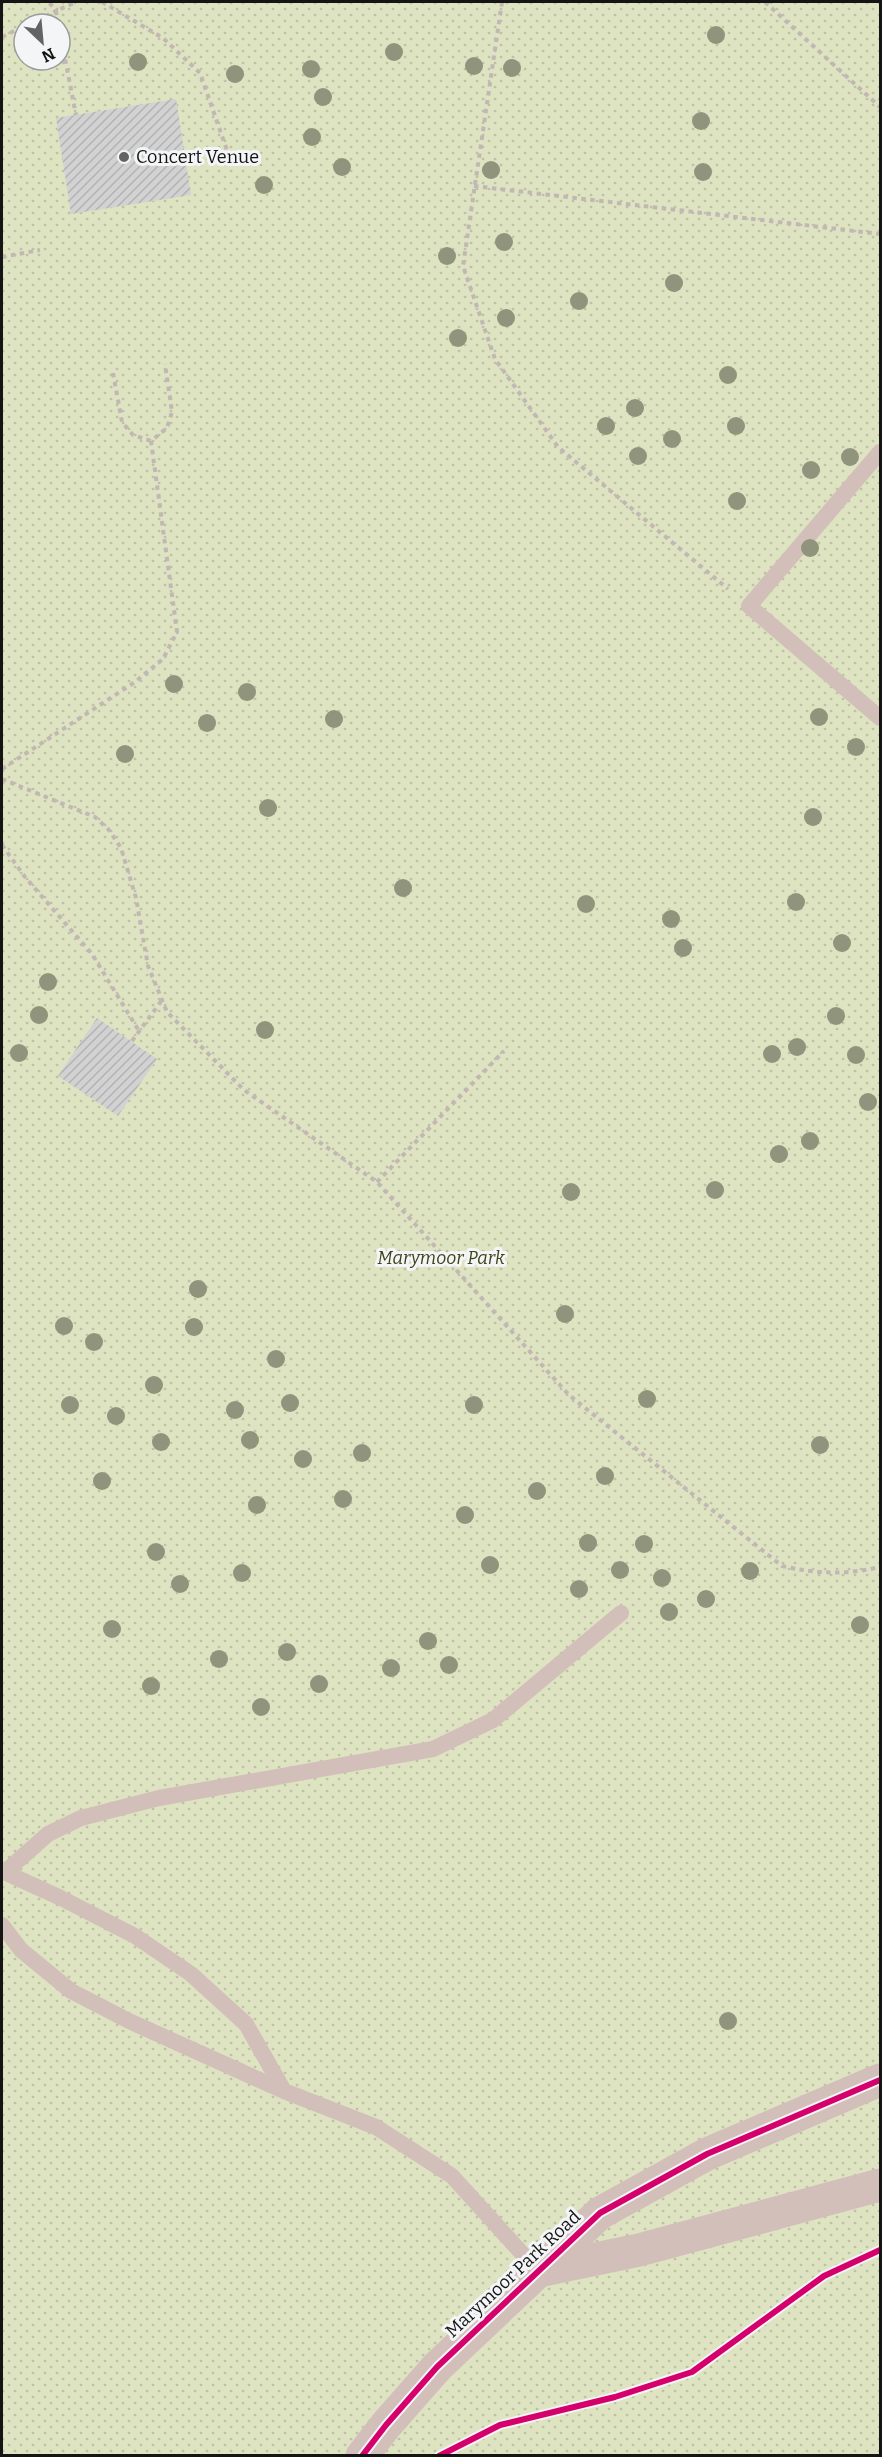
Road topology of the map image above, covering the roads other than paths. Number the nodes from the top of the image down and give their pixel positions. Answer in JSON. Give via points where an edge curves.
{"nodes":[{"id":1,"x":880,"y":452,"type":"edge"},
{"id":2,"x":880,"y":718,"type":"edge"},
{"id":3,"x":621,"y":1613,"type":"dead end"},
{"id":4,"x":3,"y":1872,"type":"edge"},
{"id":5,"x":2,"y":1925,"type":"edge"},
{"id":6,"x":880,"y":2080,"type":"edge"},
{"id":7,"x":284,"y":2091,"type":"junction"},
{"id":8,"x":880,"y":2185,"type":"edge"},
{"id":9,"x":538,"y":2271,"type":"junction"},
{"id":10,"x":362,"y":2456,"type":"edge"}],
"edges":[{"from":1,"to":2,"type":"lane","via":[[749,606]]},
{"from":3,"to":4,"type":"lane","via":[[493,1720],[433,1749],[159,1798],[81,1818],[48,1834]]},
{"from":4,"to":7,"type":"lane","via":[[135,1936],[191,1974],[246,2024]]},
{"from":5,"to":7,"type":"lane","via":[[21,1950],[71,1991]]},
{"from":6,"to":9,"type":"street","name":"Marymoor Park Road","via":[[707,2154],[600,2213]]},
{"from":7,"to":9,"type":"lane","via":[[376,2127],[452,2176]]},
{"from":8,"to":9,"type":"street","name":"Marymoor Park Road","via":[[639,2250]]},
{"from":9,"to":10,"type":"street","name":"Marymoor Park Road","via":[[437,2367]]}]}
